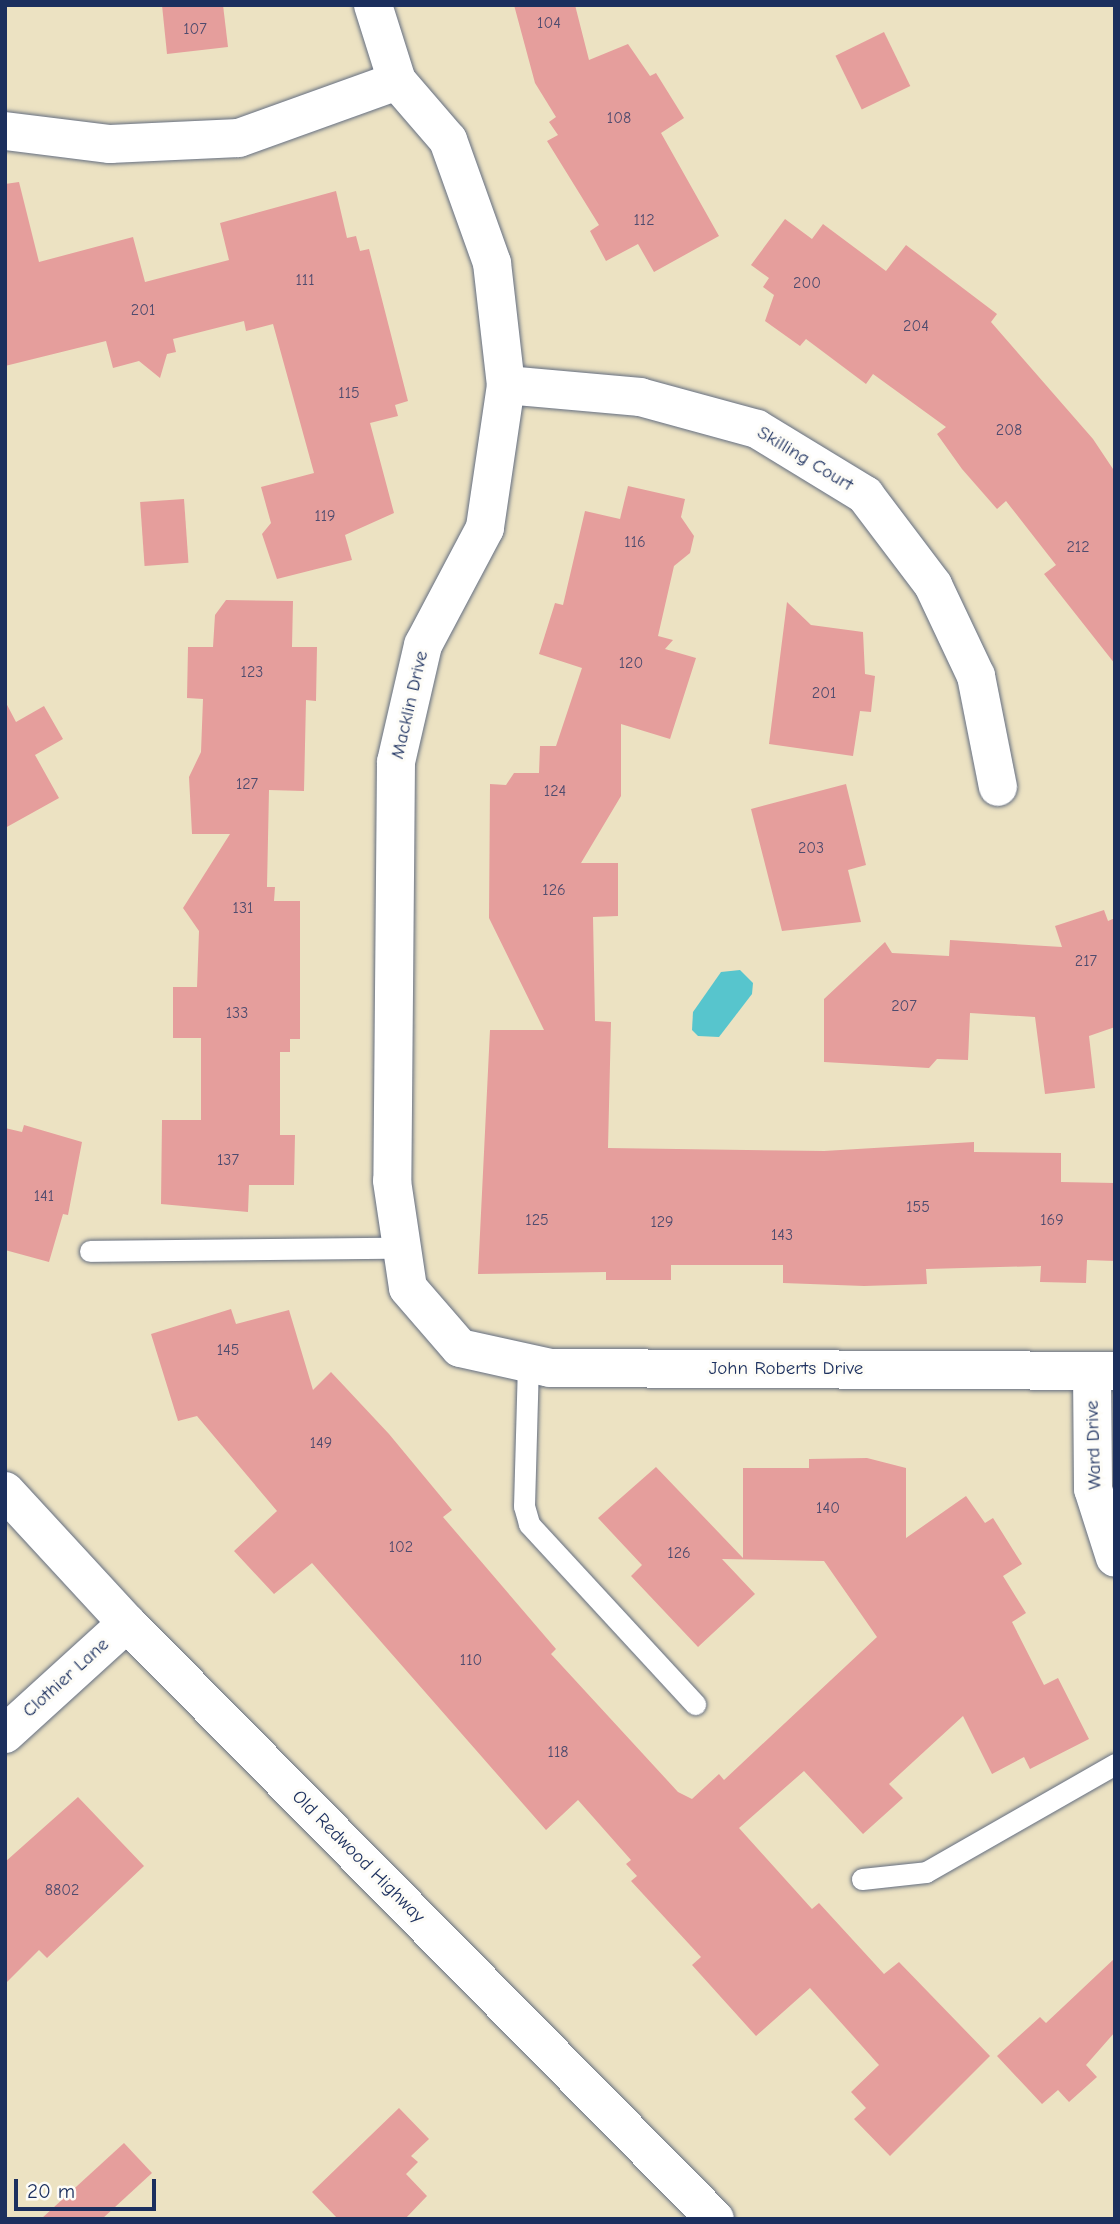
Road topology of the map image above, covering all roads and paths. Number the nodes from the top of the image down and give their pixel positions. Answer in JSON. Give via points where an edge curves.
{"nodes":[{"id":1,"x":373,"y":5,"type":"edge"},
{"id":2,"x":397,"y":81,"type":"junction"},
{"id":3,"x":5,"y":131,"type":"edge"},
{"id":4,"x":506,"y":385,"type":"junction"},
{"id":5,"x":998,"y":787,"type":"dead end"},
{"id":6,"x":402,"y":1248,"type":"junction"},
{"id":7,"x":90,"y":1251,"type":"dead end"},
{"id":8,"x":460,"y":1348,"type":"joint"},
{"id":9,"x":528,"y":1363,"type":"junction"},
{"id":10,"x":1103,"y":1371,"type":"edge"},
{"id":11,"x":5,"y":1491,"type":"edge"},
{"id":12,"x":1115,"y":1558,"type":"edge"},
{"id":13,"x":127,"y":1623,"type":"junction"},
{"id":14,"x":695,"y":1704,"type":"dead end"},
{"id":15,"x":5,"y":1734,"type":"edge"},
{"id":16,"x":1115,"y":1764,"type":"edge"},
{"id":17,"x":862,"y":1879,"type":"dead end"},
{"id":18,"x":715,"y":2219,"type":"edge"}],
"edges":[{"from":1,"to":2,"type":"street","name":"Macklin Drive"},
{"from":2,"to":3,"type":"street","via":[[239,138],[110,144]]},
{"from":2,"to":4,"type":"street","name":"Macklin Drive","via":[[452,152],[492,263]]},
{"from":4,"to":5,"type":"street","name":"Skilling Court","via":[[640,397],[757,429],[865,495],[933,585],[976,676]]},
{"from":4,"to":6,"type":"street","name":"Macklin Drive","via":[[485,528],[423,645],[396,762],[392,1181]]},
{"from":6,"to":7,"type":"lane"},
{"from":6,"to":8,"type":"street","name":"Macklin Drive","via":[[408,1288]]},
{"from":8,"to":9,"type":"street","name":"John Roberts Drive"},
{"from":9,"to":10,"type":"street","name":"John Roberts Drive","via":[[550,1368]]},
{"from":9,"to":14,"type":"lane","via":[[524,1506],[529,1524]]},
{"from":10,"to":12,"type":"street","name":"Ward Drive","via":[[1093,1489]]},
{"from":11,"to":13,"type":"street","name":"Old Redwood Highway"},
{"from":13,"to":15,"type":"street","name":"Clothier Lane"},
{"from":13,"to":18,"type":"street","name":"Old Redwood Highway"},
{"from":16,"to":17,"type":"lane","via":[[926,1872]]}]}
